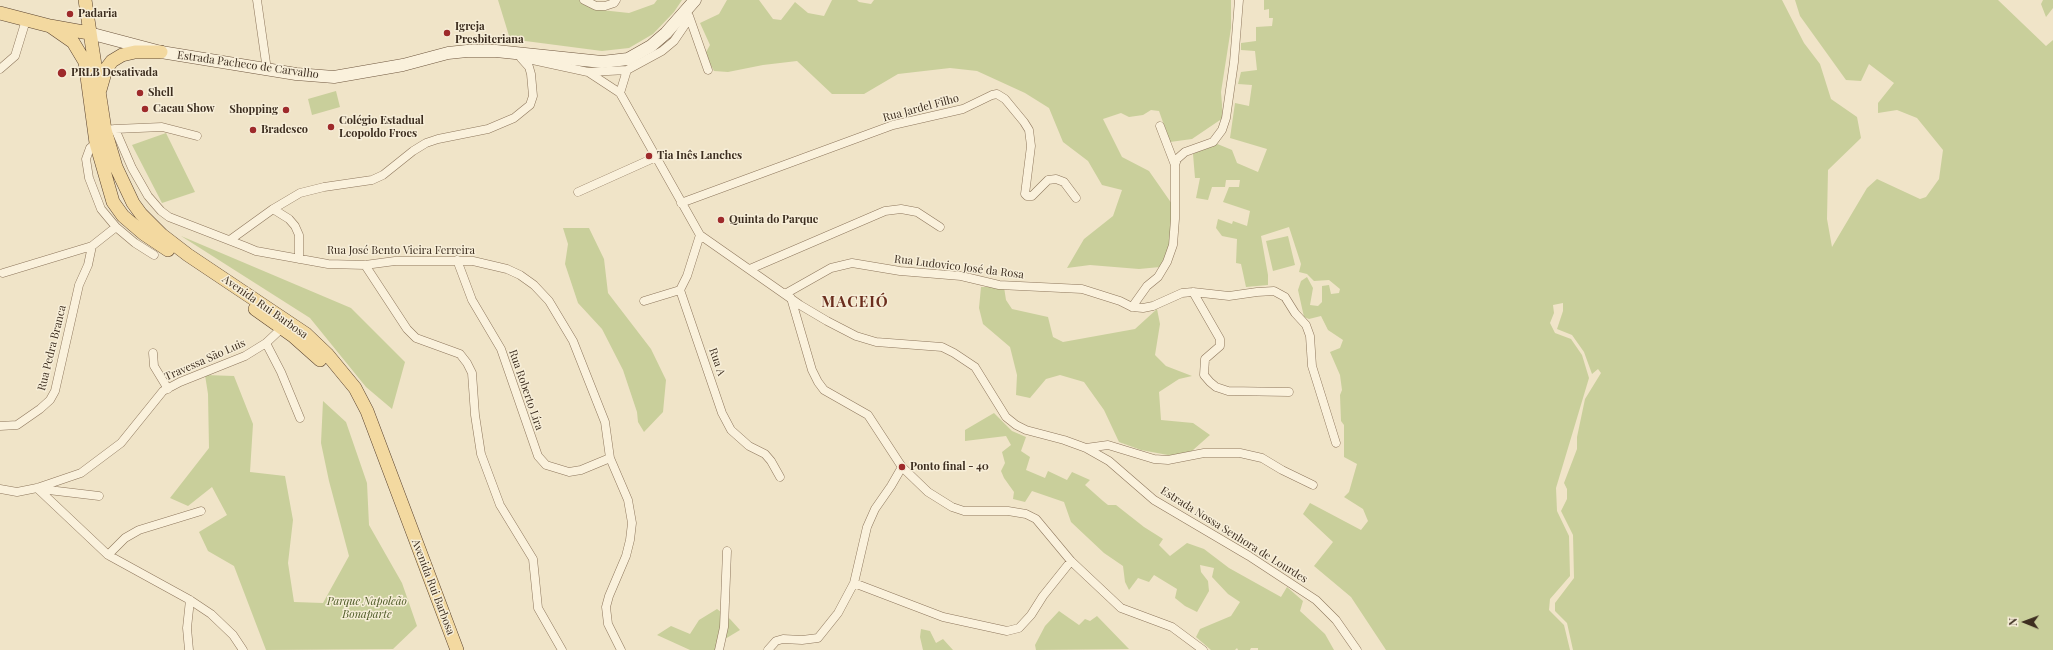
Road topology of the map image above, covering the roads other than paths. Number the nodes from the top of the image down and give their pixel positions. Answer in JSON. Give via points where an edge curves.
{"nodes":[{"id":1,"x":85,"y":0,"type":"edge"},
{"id":2,"x":257,"y":0,"type":"edge"},
{"id":3,"x":584,"y":0,"type":"edge"},
{"id":4,"x":616,"y":0,"type":"edge"},
{"id":5,"x":1239,"y":0,"type":"edge"},
{"id":6,"x":691,"y":9,"type":"edge"},
{"id":7,"x":0,"y":13,"type":"edge"},
{"id":8,"x":26,"y":20,"type":"junction"},
{"id":9,"x":50,"y":26,"type":"junction"},
{"id":10,"x":89,"y":33,"type":"junction"},
{"id":11,"x":161,"y":52,"type":"junction"},
{"id":12,"x":506,"y":52,"type":"junction"},
{"id":13,"x":521,"y":58,"type":"junction"},
{"id":14,"x":0,"y":69,"type":"edge"},
{"id":15,"x":267,"y":70,"type":"junction"},
{"id":16,"x":627,"y":70,"type":"junction"},
{"id":17,"x":708,"y":70,"type":"dead end"},
{"id":18,"x":588,"y":72,"type":"junction"},
{"id":19,"x":100,"y":92,"type":"junction"},
{"id":20,"x":620,"y":93,"type":"junction"},
{"id":21,"x":1160,"y":126,"type":"dead end"},
{"id":22,"x":110,"y":129,"type":"junction"},
{"id":23,"x":197,"y":136,"type":"dead end"},
{"id":24,"x":96,"y":143,"type":"junction"},
{"id":25,"x":656,"y":157,"type":"junction"},
{"id":26,"x":1175,"y":165,"type":"junction"},
{"id":27,"x":578,"y":192,"type":"dead end"},
{"id":28,"x":1076,"y":198,"type":"dead end"},
{"id":29,"x":681,"y":203,"type":"junction"},
{"id":30,"x":273,"y":209,"type":"junction"},
{"id":31,"x":116,"y":227,"type":"junction"},
{"id":32,"x":940,"y":227,"type":"dead end"},
{"id":33,"x":700,"y":235,"type":"junction"},
{"id":34,"x":230,"y":240,"type":"junction"},
{"id":35,"x":92,"y":246,"type":"junction"},
{"id":36,"x":154,"y":255,"type":"dead end"},
{"id":37,"x":300,"y":259,"type":"junction"},
{"id":38,"x":458,"y":260,"type":"junction"},
{"id":39,"x":364,"y":265,"type":"junction"},
{"id":40,"x":750,"y":269,"type":"junction"},
{"id":41,"x":3,"y":273,"type":"dead end"},
{"id":42,"x":680,"y":290,"type":"junction"},
{"id":43,"x":1193,"y":292,"type":"junction"},
{"id":44,"x":788,"y":296,"type":"junction"},
{"id":45,"x":644,"y":301,"type":"dead end"},
{"id":46,"x":1132,"y":307,"type":"junction"},
{"id":47,"x":282,"y":328,"type":"junction"},
{"id":48,"x":266,"y":343,"type":"junction"},
{"id":49,"x":153,"y":354,"type":"dead end"},
{"id":50,"x":168,"y":388,"type":"junction"},
{"id":51,"x":1289,"y":392,"type":"dead end"},
{"id":52,"x":300,"y":418,"type":"dead end"},
{"id":53,"x":0,"y":426,"type":"edge"},
{"id":54,"x":1336,"y":443,"type":"dead end"},
{"id":55,"x":1086,"y":448,"type":"junction"},
{"id":56,"x":610,"y":458,"type":"junction"},
{"id":57,"x":902,"y":467,"type":"junction"},
{"id":58,"x":780,"y":477,"type":"dead end"},
{"id":59,"x":1313,"y":485,"type":"dead end"},
{"id":60,"x":37,"y":488,"type":"junction"},
{"id":61,"x":0,"y":490,"type":"edge"},
{"id":62,"x":99,"y":496,"type":"dead end"},
{"id":63,"x":201,"y":511,"type":"dead end"},
{"id":64,"x":727,"y":552,"type":"dead end"},
{"id":65,"x":108,"y":555,"type":"junction"},
{"id":66,"x":1072,"y":562,"type":"junction"},
{"id":67,"x":854,"y":583,"type":"junction"},
{"id":68,"x":190,"y":600,"type":"junction"},
{"id":69,"x":189,"y":650,"type":"edge"},
{"id":70,"x":244,"y":650,"type":"edge"},
{"id":71,"x":450,"y":650,"type":"edge"},
{"id":72,"x":457,"y":650,"type":"edge"},
{"id":73,"x":562,"y":650,"type":"edge"},
{"id":74,"x":621,"y":650,"type":"edge"},
{"id":75,"x":719,"y":650,"type":"edge"},
{"id":76,"x":768,"y":650,"type":"edge"},
{"id":77,"x":1203,"y":650,"type":"edge"},
{"id":78,"x":1357,"y":650,"type":"edge"}],
"edges":[{"from":1,"to":10,"type":"main road","name":"Avenida Rui Barbosa"},
{"from":2,"to":15,"type":"street"},
{"from":3,"to":4,"type":"street","via":[[596,6],[606,6]]},
{"from":5,"to":26,"type":"street","via":[[1234,62],[1222,130],[1213,142],[1180,155]]},
{"from":6,"to":12,"type":"main road","name":"Estrada Pacheco de Carvalho","via":[[651,46],[628,59],[602,62]]},
{"from":6,"to":16,"type":"street","via":[[674,41],[662,51]]},
{"from":6,"to":17,"type":"street"},
{"from":7,"to":8,"type":"main road"},
{"from":8,"to":9,"type":"main road"},
{"from":8,"to":14,"type":"street","via":[[15,56]]},
{"from":9,"to":10,"type":"main road"},
{"from":9,"to":24,"type":"main road","name":"Avenida Rui Barbosa","via":[[72,42],[85,62]]},
{"from":10,"to":11,"type":"main road","name":"Estrada Pacheco de Carvalho"},
{"from":10,"to":19,"type":"main road","name":"Avenida Rui Barbosa"},
{"from":11,"to":15,"type":"main road","name":"Estrada Pacheco de Carvalho"},
{"from":11,"to":19,"type":"main road","via":[[122,54],[106,69]]},
{"from":12,"to":13,"type":"street"},
{"from":12,"to":15,"type":"main road","name":"Estrada Pacheco de Carvalho","via":[[448,53],[403,65],[334,77]]},
{"from":13,"to":18,"type":"street"},
{"from":13,"to":30,"type":"street","via":[[529,67],[533,96],[530,105],[514,118],[488,128],[426,143],[383,175],[372,180],[305,192]]},
{"from":16,"to":18,"type":"street"},
{"from":16,"to":20,"type":"street"},
{"from":18,"to":20,"type":"street"},
{"from":19,"to":22,"type":"main road","name":"Avenida Rui Barbosa"},
{"from":20,"to":25,"type":"street","name":"Estrada Nossa Senhora de Lourdes"},
{"from":21,"to":26,"type":"street"},
{"from":22,"to":23,"type":"street","via":[[162,127]]},
{"from":22,"to":34,"type":"street","name":"Rua José Bento Vieira Ferreira","via":[[157,208],[169,217]]},
{"from":22,"to":72,"type":"main road","name":"Avenida Rui Barbosa","via":[[116,167],[141,214],[162,236],[188,255],[306,334],[327,354],[355,388],[367,411]]},
{"from":24,"to":31,"type":"street","via":[[87,152],[89,178],[101,209]]},
{"from":24,"to":47,"type":"main road","name":"Avenida Rui Barbosa","via":[[113,202],[123,216],[144,234]]},
{"from":25,"to":27,"type":"street"},
{"from":25,"to":29,"type":"street","name":"Estrada Nossa Senhora de Lourdes"},
{"from":26,"to":46,"type":"street","via":[[1173,245],[1158,277],[1147,286]]},
{"from":28,"to":29,"type":"street","name":"Rua Jardel Filho","via":[[1064,182],[1056,179],[1048,180],[1032,196],[1025,194],[1031,146],[1029,130],[997,94],[963,109],[893,126]]},
{"from":29,"to":33,"type":"street","name":"Estrada Nossa Senhora de Lourdes"},
{"from":30,"to":34,"type":"street"},
{"from":30,"to":37,"type":"street","via":[[295,226],[299,235]]},
{"from":31,"to":35,"type":"street"},
{"from":31,"to":36,"type":"street"},
{"from":32,"to":40,"type":"street","via":[[916,212],[901,209],[885,211]]},
{"from":33,"to":40,"type":"street","name":"Estrada Nossa Senhora de Lourdes"},
{"from":33,"to":42,"type":"street"},
{"from":34,"to":37,"type":"street","name":"Rua José Bento Vieira Ferreira","via":[[256,251]]},
{"from":35,"to":41,"type":"street"},
{"from":35,"to":53,"type":"street","name":"Rua Pedra Branca","via":[[88,265],[79,285],[55,391],[40,409],[17,425]]},
{"from":37,"to":39,"type":"street","name":"Rua José Bento Vieira Ferreira","via":[[328,264]]},
{"from":38,"to":39,"type":"street","name":"Rua José Bento Vieira Ferreira","via":[[395,261]]},
{"from":38,"to":56,"type":"street","name":"Rua José Bento Vieira Ferreira","via":[[487,263],[520,275],[549,301],[573,341],[588,376],[605,422]]},
{"from":38,"to":56,"type":"street","name":"Rua Roberto Líra","via":[[472,300],[501,349],[538,456],[546,465],[569,472]]},
{"from":39,"to":73,"type":"street","via":[[407,329],[416,338],[460,354],[468,363],[472,373],[481,454],[500,505],[533,559],[538,608]]},
{"from":40,"to":44,"type":"street","name":"Estrada Nossa Senhora de Lourdes"},
{"from":42,"to":45,"type":"street"},
{"from":42,"to":58,"type":"street","name":"Rua A","via":[[722,413],[741,440],[771,461]]},
{"from":43,"to":46,"type":"street","name":"Rua Ludovico José da Rosa","via":[[1182,293],[1153,306]]},
{"from":43,"to":51,"type":"street","via":[[1220,339],[1220,346],[1205,359],[1204,375],[1210,382],[1228,391]]},
{"from":43,"to":54,"type":"street","name":"Rua Ludovico José da Rosa","via":[[1229,296],[1274,291],[1285,297],[1306,325],[1310,336],[1312,366]]},
{"from":44,"to":46,"type":"street","name":"Rua Ludovico José da Rosa","via":[[831,268],[852,263],[900,271],[962,276],[999,285],[1082,289]]},
{"from":44,"to":55,"type":"street","name":"Estrada Nossa Senhora de Lourdes","via":[[856,336],[876,342],[942,348],[954,353],[975,367],[1006,417],[1016,425]]},
{"from":44,"to":57,"type":"street","via":[[818,382],[824,390],[868,415]]},
{"from":47,"to":48,"type":"street","name":"Travessa São Luis"},
{"from":47,"to":71,"type":"main road","name":"Avenida Rui Barbosa","via":[[327,366],[356,406]]},
{"from":48,"to":50,"type":"street","name":"Travessa São Luis","via":[[234,361]]},
{"from":48,"to":52,"type":"street","via":[[284,377]]},
{"from":49,"to":50,"type":"street","via":[[154,366]]},
{"from":50,"to":60,"type":"street","name":"Travessa São Luis","via":[[155,400],[131,433],[92,467]]},
{"from":55,"to":59,"type":"street","via":[[1108,445],[1154,459],[1168,460],[1204,453],[1240,453],[1262,458]]},
{"from":55,"to":78,"type":"street","name":"Estrada Nossa Senhora de Lourdes","via":[[1109,461],[1154,500],[1249,556],[1316,600],[1336,620]]},
{"from":56,"to":74,"type":"street","name":"Rua José Bento Vieira Ferreira","via":[[628,500],[632,524],[626,556],[606,607],[608,624]]},
{"from":57,"to":66,"type":"street","via":[[928,492],[952,507],[964,511],[1008,511],[1026,514],[1036,519]]},
{"from":57,"to":67,"type":"street","via":[[875,509],[867,527]]},
{"from":60,"to":61,"type":"street","name":"Travessa São Luis","via":[[17,492]]},
{"from":60,"to":62,"type":"street"},
{"from":60,"to":65,"type":"street"},
{"from":63,"to":65,"type":"street","via":[[139,530],[125,538]]},
{"from":64,"to":75,"type":"street","via":[[724,627]]},
{"from":65,"to":68,"type":"street"},
{"from":66,"to":67,"type":"street","via":[[1019,628],[1007,631],[943,617]]},
{"from":66,"to":77,"type":"street","via":[[1121,608],[1172,627]]},
{"from":67,"to":76,"type":"street","via":[[838,613],[818,638],[783,639],[776,641]]},
{"from":68,"to":69,"type":"street","via":[[187,628]]},
{"from":68,"to":70,"type":"street","via":[[211,614],[233,635]]}]}
